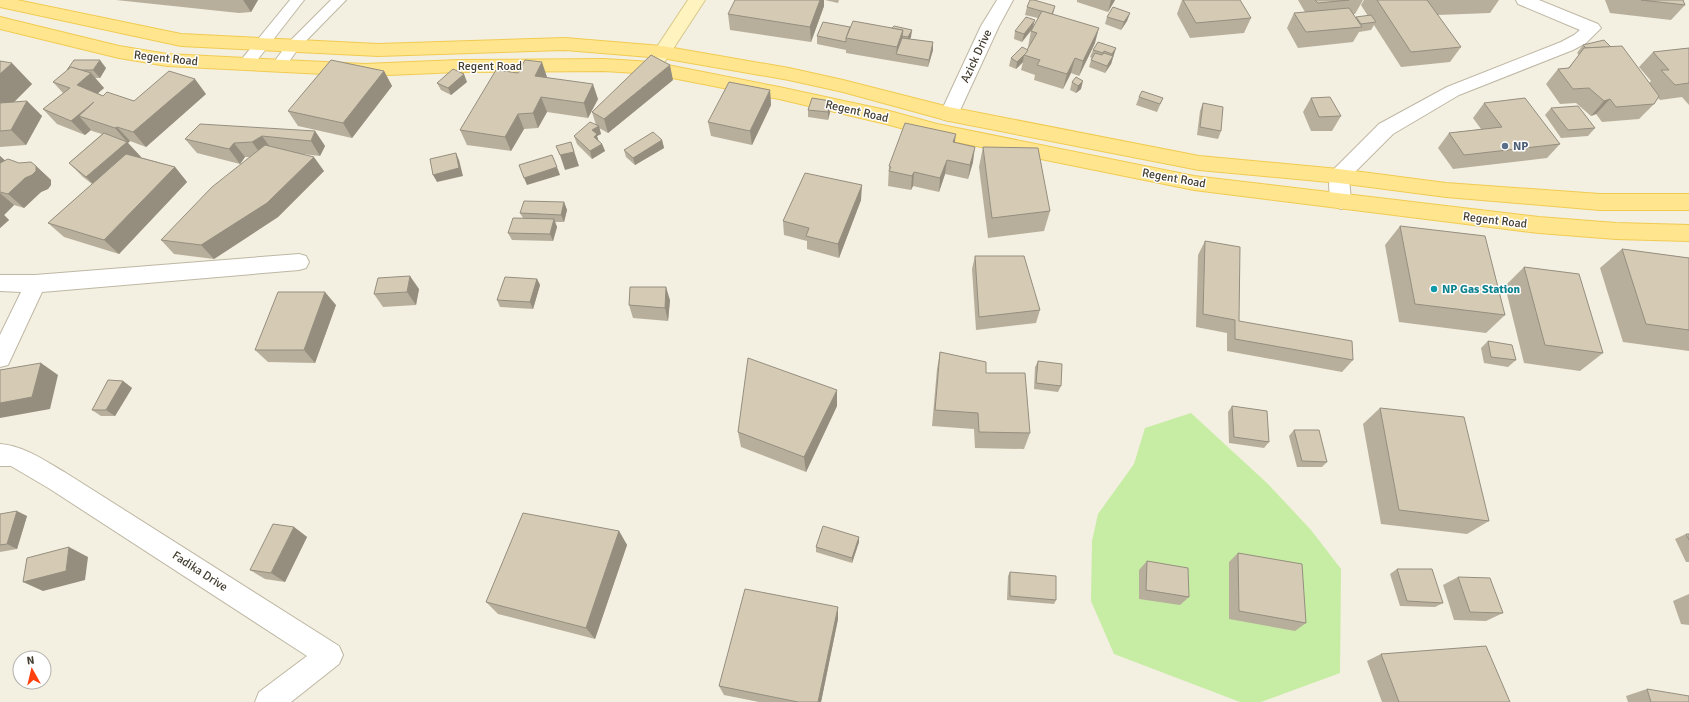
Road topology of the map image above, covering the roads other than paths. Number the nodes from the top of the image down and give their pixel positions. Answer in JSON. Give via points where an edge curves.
{"nodes":[{"id":1,"x":297,"y":0,"type":"edge"},
{"id":2,"x":339,"y":0,"type":"edge"},
{"id":3,"x":697,"y":0,"type":"edge"},
{"id":4,"x":1005,"y":0,"type":"edge"},
{"id":5,"x":1524,"y":0,"type":"edge"},
{"id":6,"x":0,"y":2,"type":"edge"},
{"id":7,"x":0,"y":23,"type":"edge"},
{"id":8,"x":260,"y":45,"type":"junction"},
{"id":9,"x":293,"y":46,"type":"junction"},
{"id":10,"x":662,"y":52,"type":"junction"},
{"id":11,"x":246,"y":64,"type":"junction"},
{"id":12,"x":278,"y":66,"type":"junction"},
{"id":13,"x":652,"y":68,"type":"junction"},
{"id":14,"x":949,"y":114,"type":"junction"},
{"id":15,"x":1339,"y":176,"type":"junction"},
{"id":16,"x":1342,"y":202,"type":"junction"},
{"id":17,"x":1689,"y":202,"type":"edge"},
{"id":18,"x":1689,"y":233,"type":"edge"},
{"id":19,"x":299,"y":262,"type":"dead end"},
{"id":20,"x":0,"y":283,"type":"edge"},
{"id":21,"x":35,"y":284,"type":"junction"},
{"id":22,"x":0,"y":358,"type":"edge"},
{"id":23,"x":0,"y":455,"type":"edge"},
{"id":24,"x":269,"y":702,"type":"edge"}],
"edges":[{"from":1,"to":8,"type":"lane"},
{"from":2,"to":9,"type":"lane"},
{"from":3,"to":10,"type":"street"},
{"from":4,"to":14,"type":"street","name":"Azick Drive"},
{"from":5,"to":15,"type":"street","via":[[1592,28],[1567,46],[1453,91],[1386,129]]},
{"from":6,"to":8,"type":"main road","name":"Regent Road","via":[[182,40]]},
{"from":7,"to":11,"type":"main road","name":"Regent Road","via":[[119,52],[167,60]]},
{"from":8,"to":9,"type":"main road","name":"Regent Road"},
{"from":8,"to":11,"type":"lane"},
{"from":9,"to":10,"type":"main road","name":"Regent Road","via":[[378,50],[565,44]]},
{"from":9,"to":12,"type":"lane"},
{"from":10,"to":13,"type":"street"},
{"from":10,"to":14,"type":"main road","name":"Regent Road","via":[[788,74]]},
{"from":11,"to":12,"type":"main road","name":"Regent Road"},
{"from":12,"to":13,"type":"main road","name":"Regent Road","via":[[365,70],[458,66],[604,65]]},
{"from":13,"to":16,"type":"main road","name":"Regent Road","via":[[778,93],[937,131],[1186,182]]},
{"from":14,"to":15,"type":"main road","name":"Regent Road","via":[[1199,163]]},
{"from":15,"to":16,"type":"street"},
{"from":15,"to":17,"type":"main road","name":"Regent Road","via":[[1446,190],[1600,202]]},
{"from":16,"to":18,"type":"main road","name":"Regent Road","via":[[1539,225]]},
{"from":19,"to":21,"type":"street"},
{"from":20,"to":21,"type":"street"},
{"from":21,"to":22,"type":"street"},
{"from":23,"to":24,"type":"street","name":"Fadika Drive","via":[[14,456],[58,481],[330,655]]}]}
